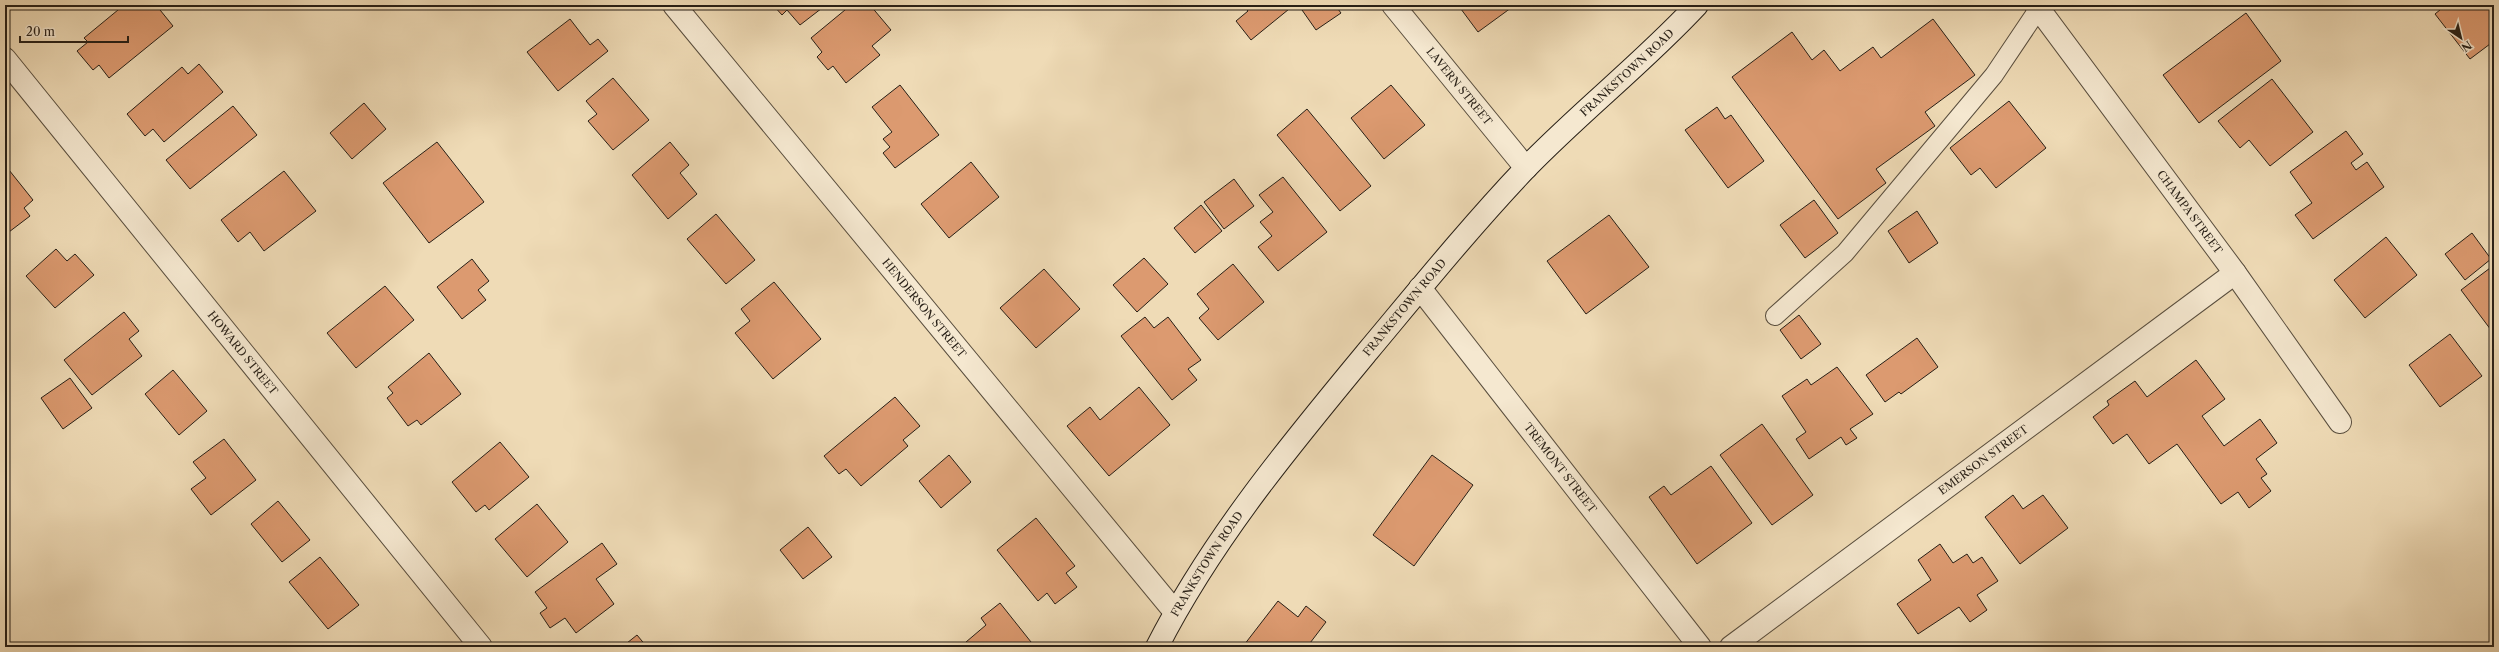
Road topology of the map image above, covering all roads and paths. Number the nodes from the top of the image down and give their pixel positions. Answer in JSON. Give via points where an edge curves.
{"nodes":[{"id":1,"x":674,"y":5,"type":"edge"},
{"id":2,"x":1393,"y":5,"type":"edge"},
{"id":3,"x":1697,"y":5,"type":"edge"},
{"id":4,"x":2038,"y":7,"type":"edge"},
{"id":5,"x":5,"y":60,"type":"edge"},
{"id":6,"x":1526,"y":168,"type":"junction"},
{"id":7,"x":2236,"y":273,"type":"junction"},
{"id":8,"x":1420,"y":288,"type":"junction"},
{"id":9,"x":1775,"y":316,"type":"dead end"},
{"id":10,"x":2340,"y":422,"type":"dead end"},
{"id":11,"x":1175,"y":612,"type":"junction"},
{"id":12,"x":481,"y":647,"type":"edge"},
{"id":13,"x":1157,"y":647,"type":"edge"},
{"id":14,"x":1700,"y":647,"type":"edge"},
{"id":15,"x":1731,"y":647,"type":"edge"}],
"edges":[{"from":1,"to":11,"type":"street","name":"HENDERSON STREET"},
{"from":2,"to":6,"type":"street","name":"LAVERN STREET"},
{"from":3,"to":6,"type":"street","name":"FRANKSTOWN ROAD"},
{"from":4,"to":7,"type":"street","name":"CHAMPA STREET"},
{"from":4,"to":9,"type":"lane","via":[[1994,75],[1845,253]]},
{"from":5,"to":12,"type":"street","name":"HOWARD STREET"},
{"from":6,"to":8,"type":"street","name":"FRANKSTOWN ROAD"},
{"from":7,"to":10,"type":"street","name":"CHAMPA STREET"},
{"from":7,"to":15,"type":"street","name":"EMERSON STREET"},
{"from":8,"to":11,"type":"street","name":"FRANKSTOWN ROAD","via":[[1302,431],[1225,534]]},
{"from":8,"to":14,"type":"street","name":"TREMONT STREET"},
{"from":11,"to":13,"type":"street","name":"FRANKSTOWN ROAD"}]}
